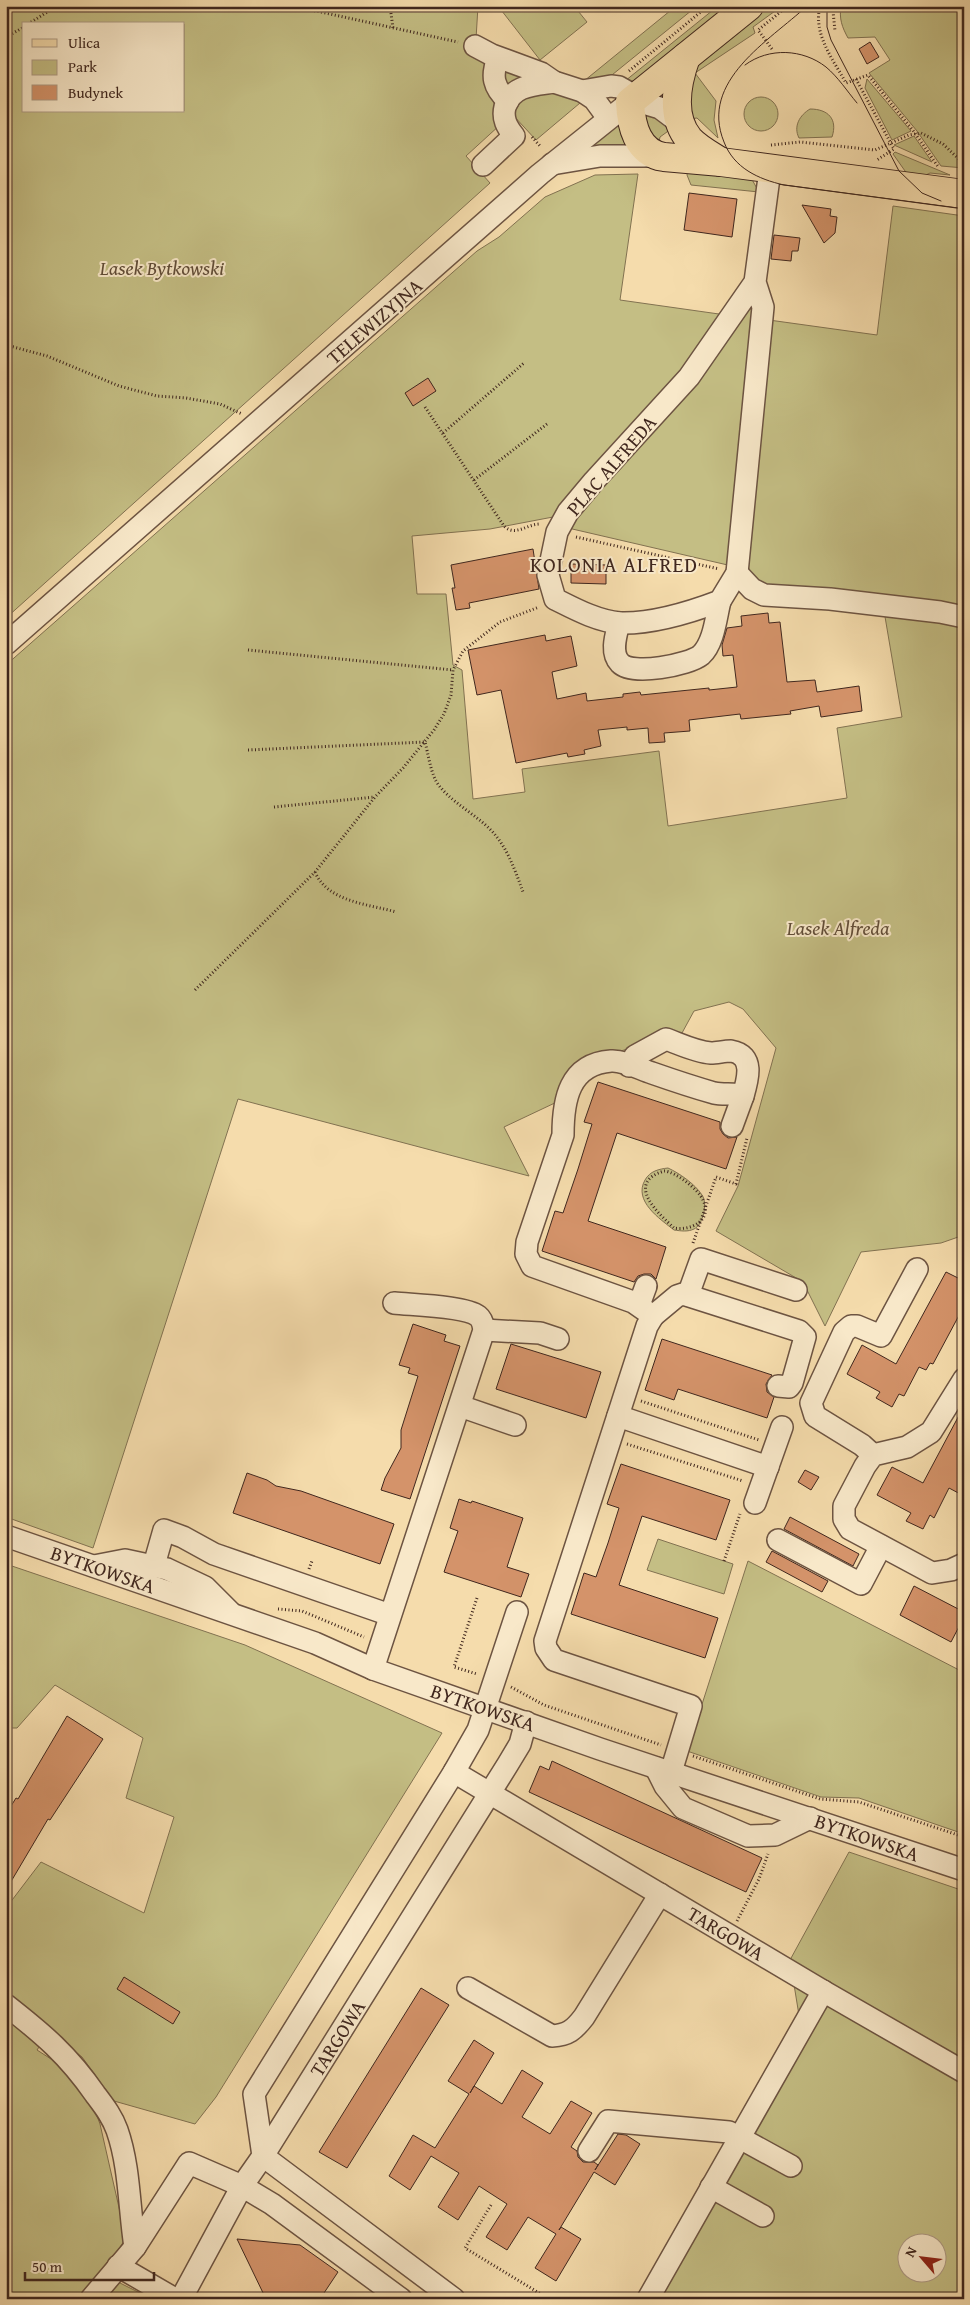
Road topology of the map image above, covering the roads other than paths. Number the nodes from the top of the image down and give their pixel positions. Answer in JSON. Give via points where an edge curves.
{"nodes":[{"id":1,"x":749,"y":6,"type":"edge"},
{"id":2,"x":476,"y":46,"type":"road end"},
{"id":3,"x":686,"y":57,"type":"junction"},
{"id":4,"x":498,"y":58,"type":"junction"},
{"id":5,"x":554,"y":82,"type":"junction"},
{"id":6,"x":582,"y":90,"type":"junction"},
{"id":7,"x":508,"y":101,"type":"junction"},
{"id":8,"x":620,"y":101,"type":"junction"},
{"id":9,"x":680,"y":123,"type":"junction"},
{"id":10,"x":656,"y":156,"type":"junction"},
{"id":11,"x":768,"y":157,"type":"junction"},
{"id":12,"x":721,"y":162,"type":"junction"},
{"id":13,"x":552,"y":164,"type":"junction"},
{"id":14,"x":483,"y":165,"type":"dead end"},
{"id":15,"x":964,"y":194,"type":"edge"},
{"id":16,"x":755,"y":282,"type":"junction"},
{"id":17,"x":737,"y":573,"type":"junction"},
{"id":18,"x":720,"y":601,"type":"junction"},
{"id":19,"x":964,"y":617,"type":"edge"},
{"id":20,"x":619,"y":623,"type":"junction"},
{"id":21,"x":6,"y":644,"type":"edge"},
{"id":22,"x":629,"y":1066,"type":"junction"},
{"id":23,"x":743,"y":1096,"type":"junction"},
{"id":24,"x":741,"y":1128,"type":"road end"},
{"id":25,"x":918,"y":1269,"type":"dead end"},
{"id":26,"x":796,"y":1290,"type":"dead end"},
{"id":27,"x":688,"y":1295,"type":"junction"},
{"id":28,"x":646,"y":1302,"type":"junction"},
{"id":29,"x":394,"y":1303,"type":"dead end"},
{"id":30,"x":484,"y":1330,"type":"junction"},
{"id":31,"x":558,"y":1339,"type":"dead end"},
{"id":32,"x":964,"y":1379,"type":"edge"},
{"id":33,"x":778,"y":1386,"type":"dead end"},
{"id":34,"x":460,"y":1406,"type":"junction"},
{"id":35,"x":618,"y":1416,"type":"junction"},
{"id":36,"x":515,"y":1425,"type":"dead end"},
{"id":37,"x":782,"y":1427,"type":"dead end"},
{"id":38,"x":874,"y":1455,"type":"junction"},
{"id":39,"x":768,"y":1467,"type":"junction"},
{"id":40,"x":750,"y":1497,"type":"road end"},
{"id":41,"x":6,"y":1536,"type":"edge"},
{"id":42,"x":778,"y":1540,"type":"dead end"},
{"id":43,"x":881,"y":1546,"type":"junction"},
{"id":44,"x":964,"y":1564,"type":"edge"},
{"id":45,"x":154,"y":1565,"type":"junction"},
{"id":46,"x":94,"y":1566,"type":"junction"},
{"id":47,"x":517,"y":1612,"type":"dead end"},
{"id":48,"x":231,"y":1614,"type":"junction"},
{"id":49,"x":390,"y":1615,"type":"junction"},
{"id":50,"x":373,"y":1669,"type":"junction"},
{"id":51,"x":486,"y":1708,"type":"junction"},
{"id":52,"x":526,"y":1722,"type":"junction"},
{"id":53,"x":663,"y":1770,"type":"junction"},
{"id":54,"x":454,"y":1772,"type":"junction"},
{"id":55,"x":490,"y":1793,"type":"junction"},
{"id":56,"x":810,"y":1818,"type":"junction"},
{"id":57,"x":964,"y":1870,"type":"edge"},
{"id":58,"x":660,"y":1894,"type":"junction"},
{"id":59,"x":468,"y":1988,"type":"dead end"},
{"id":60,"x":823,"y":1991,"type":"junction"},
{"id":61,"x":6,"y":2005,"type":"edge"},
{"id":62,"x":964,"y":2072,"type":"edge"},
{"id":63,"x":740,"y":2137,"type":"junction"},
{"id":64,"x":589,"y":2151,"type":"dead end"},
{"id":65,"x":263,"y":2156,"type":"junction"},
{"id":66,"x":791,"y":2166,"type":"dead end"},
{"id":67,"x":242,"y":2186,"type":"junction"},
{"id":68,"x":711,"y":2187,"type":"junction"},
{"id":69,"x":763,"y":2216,"type":"dead end"},
{"id":70,"x":135,"y":2248,"type":"junction"},
{"id":71,"x":118,"y":2266,"type":"junction"},
{"id":72,"x":91,"y":2299,"type":"edge"},
{"id":73,"x":175,"y":2299,"type":"edge"},
{"id":74,"x":181,"y":2299,"type":"edge"},
{"id":75,"x":401,"y":2299,"type":"edge"},
{"id":76,"x":454,"y":2299,"type":"edge"},
{"id":77,"x":648,"y":2299,"type":"edge"}],
"edges":[{"from":1,"to":3,"type":"main road","name":"TELEWIZYJNA"},
{"from":2,"to":4,"type":"street"},
{"from":3,"to":8,"type":"main road","name":"TELEWIZYJNA"},
{"from":3,"to":9,"type":"main road","via":[[677,88]]},
{"from":4,"to":5,"type":"street"},
{"from":4,"to":7,"type":"street","via":[[494,84]]},
{"from":5,"to":6,"type":"street"},
{"from":5,"to":7,"type":"street","via":[[521,88]]},
{"from":6,"to":8,"type":"street"},
{"from":6,"to":8,"type":"street","via":[[594,99]]},
{"from":7,"to":14,"type":"street","via":[[504,111],[506,125],[514,136]]},
{"from":8,"to":9,"type":"street","via":[[660,108]]},
{"from":8,"to":10,"type":"main road","via":[[642,144]]},
{"from":8,"to":13,"type":"street","name":"TELEWIZYJNA"},
{"from":9,"to":12,"type":"main road","via":[[693,142]]},
{"from":10,"to":12,"type":"main road"},
{"from":10,"to":13,"type":"street","via":[[600,156]]},
{"from":11,"to":12,"type":"main road"},
{"from":11,"to":15,"type":"main road"},
{"from":11,"to":16,"type":"street","name":"PLAC ALFREDA"},
{"from":13,"to":21,"type":"street","name":"TELEWIZYJNA"},
{"from":16,"to":17,"type":"street","name":"PLAC ALFREDA","via":[[763,306]]},
{"from":16,"to":20,"type":"street","name":"PLAC ALFREDA","via":[[689,377],[594,481],[568,512],[557,532],[548,574],[555,599],[591,616]]},
{"from":17,"to":18,"type":"street","name":"PLAC ALFREDA"},
{"from":17,"to":19,"type":"street","via":[[752,589],[764,595],[830,599]]},
{"from":18,"to":20,"type":"street","via":[[666,616]]},
{"from":18,"to":20,"type":"street","name":"PLAC ALFREDA","via":[[712,635],[701,654],[662,667],[638,670],[619,663],[615,652]]},
{"from":22,"to":23,"type":"street","via":[[714,1093]]},
{"from":22,"to":23,"type":"street","via":[[635,1056],[666,1039],[711,1053],[737,1053],[749,1068]]},
{"from":22,"to":28,"type":"street","via":[[612,1061],[585,1067],[576,1075],[566,1102],[562,1135],[526,1242],[526,1254],[532,1266]]},
{"from":23,"to":24,"type":"street"},
{"from":25,"to":38,"type":"street","via":[[881,1336],[857,1326],[850,1326],[844,1332],[811,1404],[815,1416],[862,1444]]},
{"from":26,"to":27,"type":"street","via":[[701,1260]]},
{"from":27,"to":28,"type":"street"},
{"from":27,"to":33,"type":"street","via":[[799,1331],[805,1337],[792,1383],[789,1387]]},
{"from":28,"to":35,"type":"street","via":[[647,1326]]},
{"from":29,"to":30,"type":"street","via":[[472,1313],[479,1317]]},
{"from":30,"to":31,"type":"street","via":[[540,1333]]},
{"from":30,"to":34,"type":"street"},
{"from":32,"to":38,"type":"street","via":[[931,1432],[907,1447]]},
{"from":34,"to":36,"type":"street"},
{"from":34,"to":49,"type":"street"},
{"from":35,"to":39,"type":"street"},
{"from":35,"to":53,"type":"street","via":[[546,1633],[546,1648],[554,1660],[691,1706],[677,1750]]},
{"from":37,"to":39,"type":"street"},
{"from":38,"to":43,"type":"street","via":[[844,1506],[844,1518],[850,1529]]},
{"from":39,"to":40,"type":"street"},
{"from":41,"to":46,"type":"street","name":"BYTKOWSKA"},
{"from":42,"to":43,"type":"street","via":[[861,1584]]},
{"from":43,"to":44,"type":"street","via":[[932,1573]]},
{"from":45,"to":46,"type":"street","via":[[125,1560]]},
{"from":45,"to":48,"type":"street","via":[[201,1584]]},
{"from":45,"to":49,"type":"street","via":[[164,1530],[214,1554]]},
{"from":46,"to":48,"type":"street","name":"BYTKOWSKA"},
{"from":47,"to":51,"type":"street"},
{"from":48,"to":50,"type":"street","name":"BYTKOWSKA","via":[[315,1643]]},
{"from":49,"to":50,"type":"street"},
{"from":50,"to":51,"type":"street","name":"BYTKOWSKA"},
{"from":51,"to":52,"type":"street","name":"BYTKOWSKA"},
{"from":51,"to":54,"type":"street","via":[[478,1730]]},
{"from":52,"to":53,"type":"street","name":"BYTKOWSKA"},
{"from":52,"to":55,"type":"street","name":"TARGOWA","via":[[520,1744]]},
{"from":53,"to":56,"type":"street","name":"BYTKOWSKA"},
{"from":53,"to":56,"type":"street","via":[[665,1786],[683,1808],[748,1836],[775,1835]]},
{"from":54,"to":55,"type":"street"},
{"from":54,"to":65,"type":"street","via":[[254,2094]]},
{"from":55,"to":58,"type":"street","name":"TARGOWA"},
{"from":55,"to":65,"type":"street","name":"TARGOWA"},
{"from":56,"to":57,"type":"street","name":"BYTKOWSKA"},
{"from":58,"to":59,"type":"street","via":[[584,2018],[574,2030],[564,2035],[552,2036]]},
{"from":58,"to":60,"type":"street","name":"TARGOWA"},
{"from":60,"to":62,"type":"street","name":"TARGOWA"},
{"from":60,"to":63,"type":"street"},
{"from":61,"to":70,"type":"street","via":[[48,2038],[76,2067],[111,2117],[125,2167]]},
{"from":63,"to":64,"type":"street","via":[[728,2132],[608,2121]]},
{"from":63,"to":66,"type":"street"},
{"from":63,"to":68,"type":"street"},
{"from":65,"to":67,"type":"street","name":"TARGOWA"},
{"from":65,"to":76,"type":"street"},
{"from":67,"to":70,"type":"street","via":[[190,2163]]},
{"from":67,"to":74,"type":"street","name":"TARGOWA"},
{"from":67,"to":75,"type":"street","via":[[272,2204]]},
{"from":68,"to":69,"type":"street"},
{"from":68,"to":77,"type":"street"},
{"from":70,"to":71,"type":"street"},
{"from":71,"to":72,"type":"street"},
{"from":71,"to":73,"type":"street"}]}
